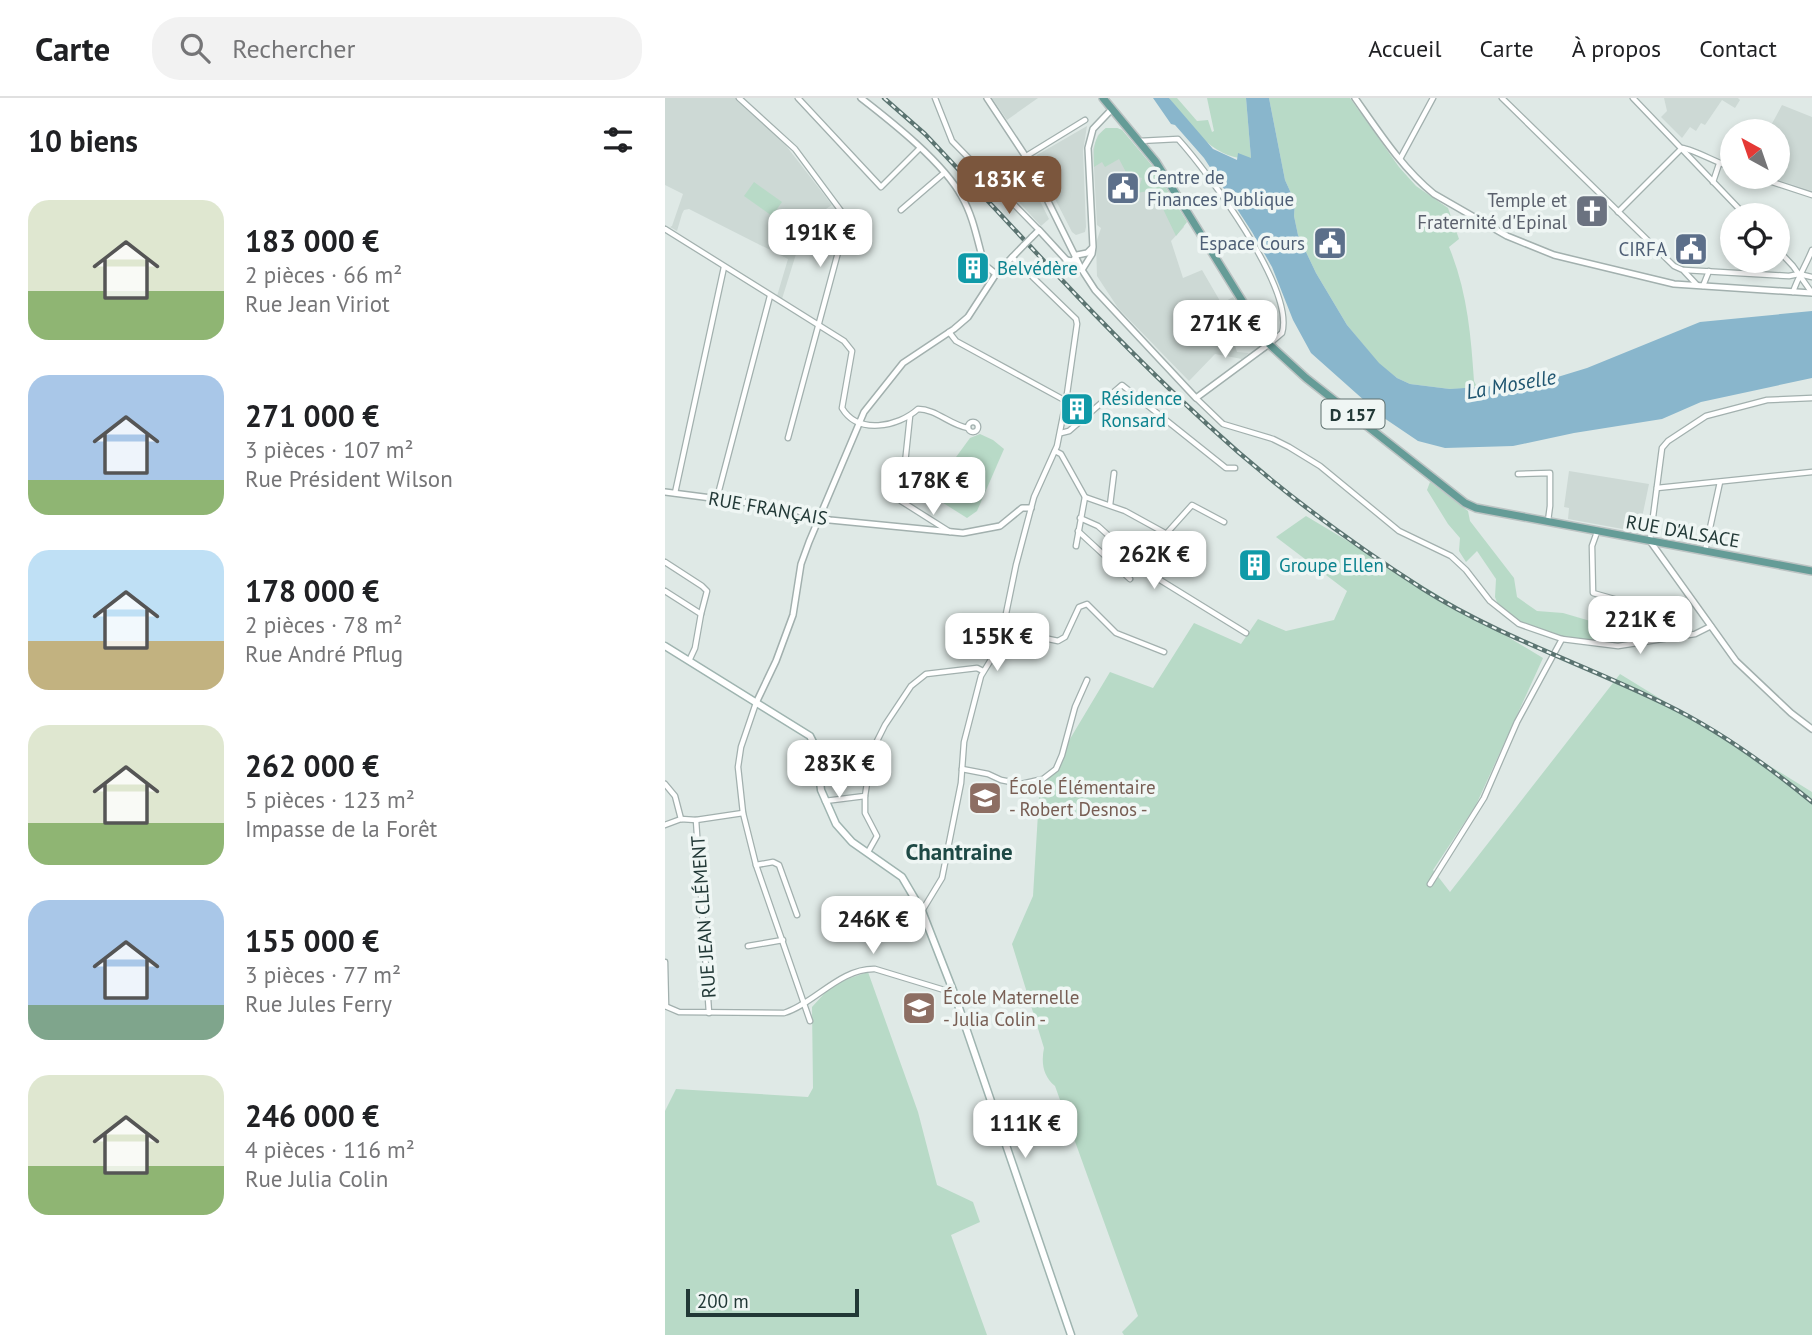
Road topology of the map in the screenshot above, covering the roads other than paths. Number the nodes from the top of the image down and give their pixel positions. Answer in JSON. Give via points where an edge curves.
{"nodes":[{"id":1,"x":739,"y":98,"type":"edge"},
{"id":2,"x":798,"y":98,"type":"edge"},
{"id":3,"x":861,"y":98,"type":"edge"},
{"id":4,"x":935,"y":98,"type":"edge"},
{"id":5,"x":988,"y":98,"type":"edge"},
{"id":6,"x":1106,"y":98,"type":"edge"},
{"id":7,"x":1355,"y":98,"type":"edge"},
{"id":8,"x":1433,"y":98,"type":"edge"},
{"id":9,"x":1502,"y":98,"type":"edge"},
{"id":10,"x":1633,"y":98,"type":"edge"},
{"id":11,"x":1112,"y":109,"type":"junction"},
{"id":12,"x":1086,"y":120,"type":"dead end"},
{"id":13,"x":1139,"y":141,"type":"junction"},
{"id":14,"x":920,"y":148,"type":"junction"},
{"id":15,"x":1681,"y":149,"type":"junction"},
{"id":16,"x":1026,"y":158,"type":"junction"},
{"id":17,"x":1400,"y":159,"type":"junction"},
{"id":18,"x":1719,"y":164,"type":"joint"},
{"id":19,"x":943,"y":173,"type":"junction"},
{"id":20,"x":1713,"y":182,"type":"junction"},
{"id":21,"x":997,"y":186,"type":"junction"},
{"id":22,"x":1790,"y":188,"type":"edge"},
{"id":23,"x":1812,"y":195,"type":"edge"},
{"id":24,"x":1733,"y":203,"type":"edge"},
{"id":25,"x":901,"y":210,"type":"dead end"},
{"id":26,"x":1618,"y":212,"type":"junction"},
{"id":27,"x":665,"y":229,"type":"edge"},
{"id":28,"x":1039,"y":230,"type":"junction"},
{"id":29,"x":1093,"y":247,"type":"junction"},
{"id":30,"x":1812,"y":250,"type":"edge"},
{"id":31,"x":1077,"y":255,"type":"junction"},
{"id":32,"x":1012,"y":257,"type":"junction"},
{"id":33,"x":1066,"y":260,"type":"junction"},
{"id":34,"x":1790,"y":264,"type":"edge"},
{"id":35,"x":724,"y":267,"type":"junction"},
{"id":36,"x":1082,"y":270,"type":"junction"},
{"id":37,"x":1683,"y":270,"type":"junction"},
{"id":38,"x":1709,"y":271,"type":"junction"},
{"id":39,"x":996,"y":274,"type":"junction"},
{"id":40,"x":1799,"y":274,"type":"junction"},
{"id":41,"x":1812,"y":277,"type":"edge"},
{"id":42,"x":1700,"y":286,"type":"junction"},
{"id":43,"x":1793,"y":292,"type":"junction"},
{"id":44,"x":1812,"y":293,"type":"edge"},
{"id":45,"x":770,"y":296,"type":"junction"},
{"id":46,"x":818,"y":326,"type":"junction"},
{"id":47,"x":949,"y":332,"type":"junction"},
{"id":48,"x":1269,"y":344,"type":"junction"},
{"id":49,"x":1196,"y":398,"type":"junction"},
{"id":50,"x":1812,"y":398,"type":"edge"},
{"id":51,"x":1066,"y":401,"type":"junction"},
{"id":52,"x":910,"y":416,"type":"junction"},
{"id":53,"x":857,"y":423,"type":"junction"},
{"id":54,"x":1062,"y":425,"type":"junction"},
{"id":55,"x":968,"y":428,"type":"dead end"},
{"id":56,"x":1073,"y":428,"type":"junction"},
{"id":57,"x":1061,"y":433,"type":"junction"},
{"id":58,"x":788,"y":438,"type":"dead end"},
{"id":59,"x":1055,"y":452,"type":"junction"},
{"id":60,"x":1235,"y":468,"type":"dead end"},
{"id":61,"x":1812,"y":472,"type":"edge"},
{"id":62,"x":1114,"y":473,"type":"dead end"},
{"id":63,"x":1518,"y":474,"type":"dead end"},
{"id":64,"x":1720,"y":482,"type":"junction"},
{"id":65,"x":1657,"y":488,"type":"junction"},
{"id":66,"x":665,"y":492,"type":"edge"},
{"id":67,"x":675,"y":493,"type":"junction"},
{"id":68,"x":1085,"y":497,"type":"junction"},
{"id":69,"x":717,"y":498,"type":"junction"},
{"id":70,"x":1110,"y":505,"type":"junction"},
{"id":71,"x":1031,"y":508,"type":"junction"},
{"id":72,"x":820,"y":517,"type":"junction"},
{"id":73,"x":1080,"y":518,"type":"junction"},
{"id":74,"x":1224,"y":522,"type":"dead end"},
{"id":75,"x":1548,"y":522,"type":"junction"},
{"id":76,"x":1078,"y":531,"type":"junction"},
{"id":77,"x":950,"y":532,"type":"junction"},
{"id":78,"x":1597,"y":532,"type":"junction"},
{"id":79,"x":1166,"y":534,"type":"junction"},
{"id":80,"x":1176,"y":539,"type":"dead end"},
{"id":81,"x":1650,"y":541,"type":"junction"},
{"id":82,"x":1076,"y":546,"type":"dead end"},
{"id":83,"x":1705,"y":551,"type":"junction"},
{"id":84,"x":665,"y":562,"type":"edge"},
{"id":85,"x":1812,"y":570,"type":"edge"},
{"id":86,"x":1131,"y":579,"type":"dead end"},
{"id":87,"x":665,"y":591,"type":"edge"},
{"id":88,"x":1646,"y":608,"type":"dead end"},
{"id":89,"x":701,"y":614,"type":"junction"},
{"id":90,"x":1711,"y":626,"type":"junction"},
{"id":91,"x":1003,"y":629,"type":"junction"},
{"id":92,"x":1247,"y":633,"type":"dead end"},
{"id":93,"x":1562,"y":639,"type":"junction"},
{"id":94,"x":665,"y":646,"type":"edge"},
{"id":95,"x":1164,"y":652,"type":"dead end"},
{"id":96,"x":689,"y":662,"type":"junction"},
{"id":97,"x":983,"y":671,"type":"junction"},
{"id":98,"x":1087,"y":680,"type":"dead end"},
{"id":99,"x":756,"y":703,"type":"junction"},
{"id":100,"x":1812,"y":729,"type":"edge"},
{"id":101,"x":962,"y":769,"type":"junction"},
{"id":102,"x":665,"y":784,"type":"edge"},
{"id":103,"x":865,"y":796,"type":"junction"},
{"id":104,"x":824,"y":801,"type":"junction"},
{"id":105,"x":743,"y":813,"type":"junction"},
{"id":106,"x":681,"y":819,"type":"junction"},
{"id":107,"x":696,"y":820,"type":"junction"},
{"id":108,"x":665,"y":825,"type":"edge"},
{"id":109,"x":868,"y":852,"type":"junction"},
{"id":110,"x":756,"y":866,"type":"junction"},
{"id":111,"x":1430,"y":884,"type":"dead end"},
{"id":112,"x":922,"y":911,"type":"junction"},
{"id":113,"x":797,"y":915,"type":"dead end"},
{"id":114,"x":783,"y":940,"type":"junction"},
{"id":115,"x":748,"y":946,"type":"dead end"},
{"id":116,"x":665,"y":963,"type":"edge"},
{"id":117,"x":954,"y":993,"type":"junction"},
{"id":118,"x":804,"y":1004,"type":"junction"},
{"id":119,"x":665,"y":1006,"type":"edge"},
{"id":120,"x":709,"y":1013,"type":"junction"},
{"id":121,"x":810,"y":1021,"type":"dead end"},
{"id":122,"x":1070,"y":1335,"type":"edge"}],
"edges":[{"from":1,"to":46,"type":"street","via":[[795,149],[847,219]]},
{"from":2,"to":14,"type":"street","via":[[881,187]]},
{"from":3,"to":14,"type":"street"},
{"from":4,"to":21,"type":"street","via":[[952,141]]},
{"from":5,"to":16,"type":"street"},
{"from":6,"to":11,"type":"main road"},
{"from":7,"to":17,"type":"street"},
{"from":8,"to":17,"type":"street"},
{"from":9,"to":26,"type":"street"},
{"from":10,"to":15,"type":"street"},
{"from":11,"to":13,"type":"main road","name":"RUE D'ALSACE","number":"D 157"},
{"from":11,"to":29,"type":"street","via":[[1093,129],[1088,148]]},
{"from":12,"to":16,"type":"street"},
{"from":13,"to":48,"type":"main road","name":"RUE D'ALSACE","number":"D 157"},
{"from":13,"to":48,"type":"street","via":[[1178,139],[1232,209],[1268,268],[1283,317],[1282,333]]},
{"from":14,"to":19,"type":"street"},
{"from":15,"to":18,"type":"street","via":[[1688,148]]},
{"from":15,"to":20,"type":"street"},
{"from":15,"to":26,"type":"street"},
{"from":16,"to":21,"type":"street"},
{"from":16,"to":31,"type":"street"},
{"from":17,"to":42,"type":"street","via":[[1434,194],[1518,241],[1554,255]]},
{"from":18,"to":20,"type":"street"},
{"from":19,"to":25,"type":"street"},
{"from":19,"to":39,"type":"street","via":[[962,197],[982,260]]},
{"from":20,"to":24,"type":"street"},
{"from":21,"to":28,"type":"street"},
{"from":22,"to":23,"type":"street"},
{"from":26,"to":37,"type":"street"},
{"from":27,"to":35,"type":"street"},
{"from":28,"to":32,"type":"street","bridge":true},
{"from":28,"to":33,"type":"street"},
{"from":29,"to":31,"type":"street"},
{"from":29,"to":36,"type":"street"},
{"from":30,"to":40,"type":"street"},
{"from":31,"to":33,"type":"street","via":[[1073,261]]},
{"from":31,"to":36,"type":"street"},
{"from":32,"to":39,"type":"street"},
{"from":32,"to":51,"type":"street","via":[[1076,319]]},
{"from":33,"to":36,"type":"street"},
{"from":34,"to":40,"type":"street"},
{"from":35,"to":45,"type":"street"},
{"from":35,"to":67,"type":"street"},
{"from":36,"to":49,"type":"street","via":[[1106,303]]},
{"from":37,"to":38,"type":"street"},
{"from":37,"to":42,"type":"street"},
{"from":38,"to":40,"type":"street"},
{"from":38,"to":42,"type":"street"},
{"from":39,"to":47,"type":"street","via":[[968,317]]},
{"from":40,"to":41,"type":"street"},
{"from":40,"to":43,"type":"street"},
{"from":40,"to":44,"type":"street"},
{"from":42,"to":43,"type":"street"},
{"from":43,"to":44,"type":"street"},
{"from":45,"to":46,"type":"street"},
{"from":45,"to":69,"type":"street"},
{"from":46,"to":53,"type":"street","via":[[852,351],[842,408]]},
{"from":46,"to":58,"type":"street"},
{"from":47,"to":51,"type":"street","via":[[956,341]]},
{"from":47,"to":53,"type":"street","via":[[903,363]]},
{"from":48,"to":49,"type":"street"},
{"from":48,"to":75,"type":"main road","name":"RUE D'ALSACE","number":"D 157","via":[[1465,503]]},
{"from":49,"to":93,"type":"street","via":[[1223,424],[1273,439],[1320,466],[1399,531],[1451,556],[1510,618]]},
{"from":50,"to":65,"type":"street","via":[[1767,400],[1706,416],[1664,444]]},
{"from":51,"to":54,"type":"street"},
{"from":52,"to":53,"type":"street","via":[[871,427]]},
{"from":52,"to":55,"type":"street","via":[[925,409]]},
{"from":52,"to":77,"type":"street","via":[[901,500]]},
{"from":53,"to":72,"type":"street"},
{"from":54,"to":56,"type":"street"},
{"from":54,"to":57,"type":"street"},
{"from":56,"to":57,"type":"street"},
{"from":56,"to":60,"type":"street","via":[[1122,385],[1226,468]]},
{"from":57,"to":59,"type":"street"},
{"from":59,"to":68,"type":"street","via":[[1061,454]]},
{"from":59,"to":71,"type":"street"},
{"from":61,"to":64,"type":"street"},
{"from":62,"to":70,"type":"street"},
{"from":63,"to":75,"type":"street","via":[[1550,473]]},
{"from":64,"to":65,"type":"street"},
{"from":64,"to":83,"type":"street"},
{"from":65,"to":81,"type":"street"},
{"from":66,"to":67,"type":"street","name":"RUE FRANÇAIS"},
{"from":67,"to":69,"type":"street","name":"RUE FRANÇAIS"},
{"from":68,"to":70,"type":"street"},
{"from":68,"to":73,"type":"street"},
{"from":69,"to":72,"type":"street","name":"RUE FRANÇAIS"},
{"from":70,"to":79,"type":"street"},
{"from":71,"to":77,"type":"street","name":"RUE FRANÇAIS","via":[[1022,508],[988,530]]},
{"from":71,"to":91,"type":"street"},
{"from":72,"to":77,"type":"street","name":"RUE FRANÇAIS"},
{"from":72,"to":99,"type":"street","via":[[801,564],[793,615]]},
{"from":73,"to":76,"type":"street"},
{"from":73,"to":92,"type":"street","via":[[1098,526],[1151,575]]},
{"from":74,"to":79,"type":"street","via":[[1192,505]]},
{"from":75,"to":78,"type":"main road","name":"RUE D'ALSACE","number":"D 157"},
{"from":76,"to":82,"type":"street"},
{"from":76,"to":86,"type":"street"},
{"from":78,"to":81,"type":"main road","name":"RUE D'ALSACE","number":"D 157"},
{"from":78,"to":88,"type":"street","via":[[1592,546],[1593,593]]},
{"from":79,"to":80,"type":"street"},
{"from":81,"to":83,"type":"main road","name":"RUE D'ALSACE","number":"D 157"},
{"from":81,"to":90,"type":"street"},
{"from":83,"to":85,"type":"main road","name":"RUE D'ALSACE","number":"D 157"},
{"from":84,"to":89,"type":"street","via":[[707,592]]},
{"from":87,"to":89,"type":"street"},
{"from":89,"to":96,"type":"street"},
{"from":90,"to":93,"type":"street","via":[[1695,634],[1619,646]]},
{"from":90,"to":100,"type":"street","via":[[1746,671]]},
{"from":91,"to":95,"type":"street","via":[[1058,641],[1065,637],[1079,607],[1087,604],[1116,633]]},
{"from":91,"to":97,"type":"street"},
{"from":93,"to":111,"type":"street","via":[[1517,722],[1484,798]]},
{"from":94,"to":96,"type":"main road"},
{"from":96,"to":99,"type":"main road"},
{"from":97,"to":101,"type":"street","via":[[964,742]]},
{"from":97,"to":103,"type":"street","via":[[926,674],[911,686],[872,751]]},
{"from":98,"to":101,"type":"street","via":[[1056,769],[1042,779],[1021,784]]},
{"from":99,"to":104,"type":"main road","via":[[813,740]]},
{"from":99,"to":105,"type":"street","via":[[738,767]]},
{"from":101,"to":112,"type":"street","via":[[942,878]]},
{"from":102,"to":106,"type":"street","via":[[675,796]]},
{"from":103,"to":104,"type":"street"},
{"from":103,"to":109,"type":"street","via":[[866,813],[877,836]]},
{"from":104,"to":109,"type":"main road","via":[[842,833]]},
{"from":105,"to":107,"type":"street"},
{"from":105,"to":110,"type":"street"},
{"from":106,"to":107,"type":"street"},
{"from":106,"to":108,"type":"street"},
{"from":107,"to":120,"type":"street","name":"RUE JEAN CLÉMENT"},
{"from":109,"to":112,"type":"main road","via":[[902,877]]},
{"from":110,"to":113,"type":"street","via":[[779,865]]},
{"from":110,"to":114,"type":"street"},
{"from":112,"to":117,"type":"main road"},
{"from":114,"to":115,"type":"street"},
{"from":114,"to":118,"type":"street"},
{"from":116,"to":119,"type":"street"},
{"from":117,"to":118,"type":"street","via":[[868,968],[835,982]]},
{"from":117,"to":122,"type":"main road"},
{"from":118,"to":120,"type":"street","name":"RUE JEAN CLÉMENT","via":[[784,1013]]},
{"from":118,"to":121,"type":"street"},
{"from":119,"to":120,"type":"street","name":"RUE JEAN CLÉMENT","via":[[679,1012]]}]}
